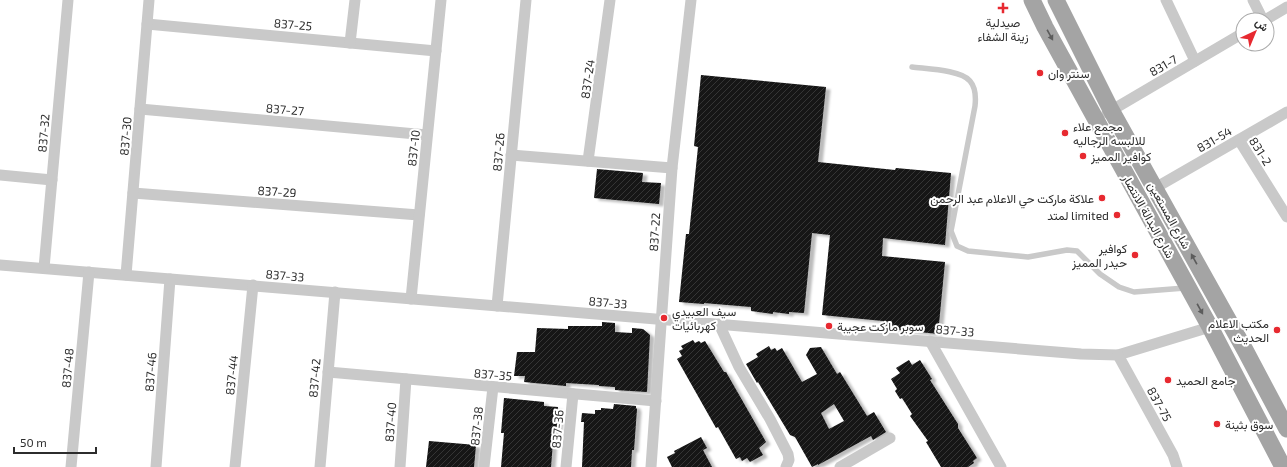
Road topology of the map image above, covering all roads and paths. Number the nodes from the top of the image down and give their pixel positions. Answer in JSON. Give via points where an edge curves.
{"nodes":[{"id":1,"x":68,"y":0,"type":"edge"},
{"id":2,"x":149,"y":0,"type":"edge"},
{"id":3,"x":355,"y":0,"type":"edge"},
{"id":4,"x":441,"y":0,"type":"edge"},
{"id":5,"x":526,"y":0,"type":"edge"},
{"id":6,"x":610,"y":0,"type":"edge"},
{"id":7,"x":691,"y":0,"type":"edge"},
{"id":8,"x":1032,"y":0,"type":"edge"},
{"id":9,"x":1056,"y":0,"type":"edge"},
{"id":10,"x":1166,"y":0,"type":"edge"},
{"id":11,"x":1253,"y":0,"type":"edge"},
{"id":12,"x":1287,"y":7,"type":"edge"},
{"id":13,"x":1260,"y":12,"type":"edge"},
{"id":14,"x":1275,"y":14,"type":"edge"},
{"id":15,"x":147,"y":24,"type":"junction"},
{"id":16,"x":1235,"y":38,"type":"edge"},
{"id":17,"x":350,"y":43,"type":"junction"},
{"id":18,"x":436,"y":51,"type":"junction"},
{"id":19,"x":1195,"y":61,"type":"junction"},
{"id":20,"x":912,"y":67,"type":"dead end"},
{"id":21,"x":140,"y":109,"type":"junction"},
{"id":22,"x":1111,"y":110,"type":"junction"},
{"id":23,"x":1287,"y":112,"type":"edge"},
{"id":24,"x":1096,"y":119,"type":"junction"},
{"id":25,"x":427,"y":136,"type":"junction"},
{"id":26,"x":1239,"y":140,"type":"junction"},
{"id":27,"x":511,"y":155,"type":"junction"},
{"id":28,"x":588,"y":161,"type":"junction"},
{"id":29,"x":672,"y":168,"type":"junction"},
{"id":30,"x":0,"y":175,"type":"edge"},
{"id":31,"x":52,"y":180,"type":"junction"},
{"id":32,"x":1155,"y":188,"type":"junction"},
{"id":33,"x":133,"y":193,"type":"junction"},
{"id":34,"x":419,"y":215,"type":"junction"},
{"id":35,"x":1287,"y":217,"type":"edge"},
{"id":36,"x":0,"y":265,"type":"edge"},
{"id":37,"x":44,"y":268,"type":"junction"},
{"id":38,"x":90,"y":272,"type":"junction"},
{"id":39,"x":126,"y":275,"type":"junction"},
{"id":40,"x":170,"y":279,"type":"junction"},
{"id":41,"x":253,"y":285,"type":"junction"},
{"id":42,"x":1188,"y":288,"type":"junction"},
{"id":43,"x":335,"y":292,"type":"junction"},
{"id":44,"x":410,"y":298,"type":"junction"},
{"id":45,"x":497,"y":306,"type":"junction"},
{"id":46,"x":662,"y":319,"type":"junction"},
{"id":47,"x":719,"y":324,"type":"junction"},
{"id":48,"x":1210,"y":327,"type":"junction"},
{"id":49,"x":930,"y":341,"type":"junction"},
{"id":50,"x":1245,"y":350,"type":"junction"},
{"id":51,"x":1118,"y":355,"type":"junction"},
{"id":52,"x":328,"y":372,"type":"junction"},
{"id":53,"x":406,"y":379,"type":"junction"},
{"id":54,"x":493,"y":387,"type":"junction"},
{"id":55,"x":573,"y":394,"type":"junction"},
{"id":56,"x":656,"y":401,"type":"junction"},
{"id":57,"x":1287,"y":408,"type":"edge"},
{"id":58,"x":1287,"y":429,"type":"edge"},
{"id":59,"x":1264,"y":433,"type":"junction"},
{"id":60,"x":890,"y":438,"type":"dead end"},
{"id":61,"x":73,"y":467,"type":"edge"},
{"id":62,"x":156,"y":467,"type":"edge"},
{"id":63,"x":235,"y":467,"type":"edge"},
{"id":64,"x":320,"y":467,"type":"edge"},
{"id":65,"x":400,"y":467,"type":"edge"},
{"id":66,"x":484,"y":467,"type":"edge"},
{"id":67,"x":566,"y":467,"type":"edge"},
{"id":68,"x":651,"y":467,"type":"edge"},
{"id":69,"x":786,"y":467,"type":"edge"},
{"id":70,"x":840,"y":467,"type":"edge"},
{"id":71,"x":1001,"y":467,"type":"edge"},
{"id":72,"x":1177,"y":467,"type":"edge"},
{"id":73,"x":1276,"y":467,"type":"edge"},
{"id":74,"x":1283,"y":467,"type":"edge"}],
"edges":[{"from":1,"to":31,"type":"street","name":"837-32"},
{"from":2,"to":15,"type":"street","name":"837-30"},
{"from":3,"to":17,"type":"street"},
{"from":4,"to":18,"type":"street","name":"837-10"},
{"from":5,"to":27,"type":"street","name":"837-26"},
{"from":6,"to":28,"type":"street","name":"837-24"},
{"from":7,"to":29,"type":"street","name":"837-22"},
{"from":8,"to":24,"type":"main road","name":"شارع البدالة الانتصار","one_way":true},
{"from":9,"to":22,"type":"main road","name":"شارع المستعين"},
{"from":10,"to":19,"type":"street"},
{"from":11,"to":13,"type":"street"},
{"from":12,"to":14,"type":"street"},
{"from":15,"to":17,"type":"street","name":"837-25"},
{"from":15,"to":21,"type":"street","name":"837-30"},
{"from":16,"to":19,"type":"street","name":"831-7"},
{"from":17,"to":18,"type":"street","name":"837-25"},
{"from":18,"to":25,"type":"street","name":"837-10"},
{"from":19,"to":22,"type":"street","name":"831-7"},
{"from":20,"to":42,"type":"lane","via":[[960,74],[970,81],[976,92],[951,231],[957,246],[968,252],[1028,257],[1067,250],[1077,251],[1100,274],[1119,287],[1134,292]]},
{"from":21,"to":25,"type":"street","name":"837-27"},
{"from":21,"to":33,"type":"street","name":"837-30"},
{"from":22,"to":24,"type":"street","name":"831-7"},
{"from":22,"to":32,"type":"main road","name":"شارع المستعين"},
{"from":23,"to":26,"type":"street","name":"831-54"},
{"from":24,"to":42,"type":"main road","name":"شارع البدالة الانتصار"},
{"from":25,"to":34,"type":"street","name":"837-10"},
{"from":26,"to":32,"type":"street","name":"831-54"},
{"from":26,"to":35,"type":"street","name":"831-2"},
{"from":27,"to":28,"type":"street"},
{"from":27,"to":45,"type":"street","name":"837-26"},
{"from":28,"to":29,"type":"street"},
{"from":29,"to":46,"type":"street","name":"837-22"},
{"from":30,"to":31,"type":"street"},
{"from":31,"to":37,"type":"street","name":"837-32"},
{"from":50,"to":32,"type":"main road","name":"شارع المستعين","one_way":true},
{"from":33,"to":34,"type":"street","name":"837-29"},
{"from":33,"to":39,"type":"street","name":"837-30"},
{"from":34,"to":44,"type":"street","name":"837-10"},
{"from":36,"to":37,"type":"street","name":"837-33"},
{"from":37,"to":38,"type":"street","name":"837-33"},
{"from":38,"to":39,"type":"street","name":"837-33"},
{"from":38,"to":61,"type":"street","name":"837-48"},
{"from":39,"to":40,"type":"street","name":"837-33"},
{"from":40,"to":41,"type":"street","name":"837-33"},
{"from":40,"to":62,"type":"street","name":"837-46"},
{"from":41,"to":43,"type":"street","name":"837-33"},
{"from":41,"to":63,"type":"street","name":"837-44"},
{"from":42,"to":48,"type":"main road","name":"شارع البدالة الانتصار","one_way":true},
{"from":43,"to":44,"type":"street","name":"837-33"},
{"from":43,"to":52,"type":"street","name":"837-42"},
{"from":44,"to":45,"type":"street","name":"837-33"},
{"from":45,"to":46,"type":"street","name":"837-33"},
{"from":46,"to":47,"type":"street","name":"837-33"},
{"from":46,"to":56,"type":"street","name":"837-22"},
{"from":47,"to":49,"type":"street","name":"837-33"},
{"from":47,"to":69,"type":"street","via":[[739,367],[788,454]]},
{"from":48,"to":51,"type":"street","name":"837-33"},
{"from":48,"to":59,"type":"main road","name":"شارع البدالة الانتصار"},
{"from":49,"to":51,"type":"street","name":"837-33"},
{"from":49,"to":71,"type":"street"},
{"from":50,"to":57,"type":"main road"},
{"from":50,"to":58,"type":"main road","name":"شارع المستعين"},
{"from":51,"to":72,"type":"street","name":"837-75","via":[[1173,454]]},
{"from":52,"to":53,"type":"street","name":"837-35"},
{"from":52,"to":64,"type":"street","name":"837-42"},
{"from":53,"to":54,"type":"street","name":"837-35"},
{"from":53,"to":65,"type":"street","name":"837-40"},
{"from":54,"to":55,"type":"street","name":"837-35"},
{"from":54,"to":66,"type":"street","name":"837-38"},
{"from":55,"to":56,"type":"street","name":"837-35"},
{"from":55,"to":67,"type":"street","name":"837-36"},
{"from":56,"to":68,"type":"street","name":"837-22"},
{"from":59,"to":73,"type":"main road"},
{"from":59,"to":74,"type":"main road"},
{"from":60,"to":70,"type":"street"}]}
